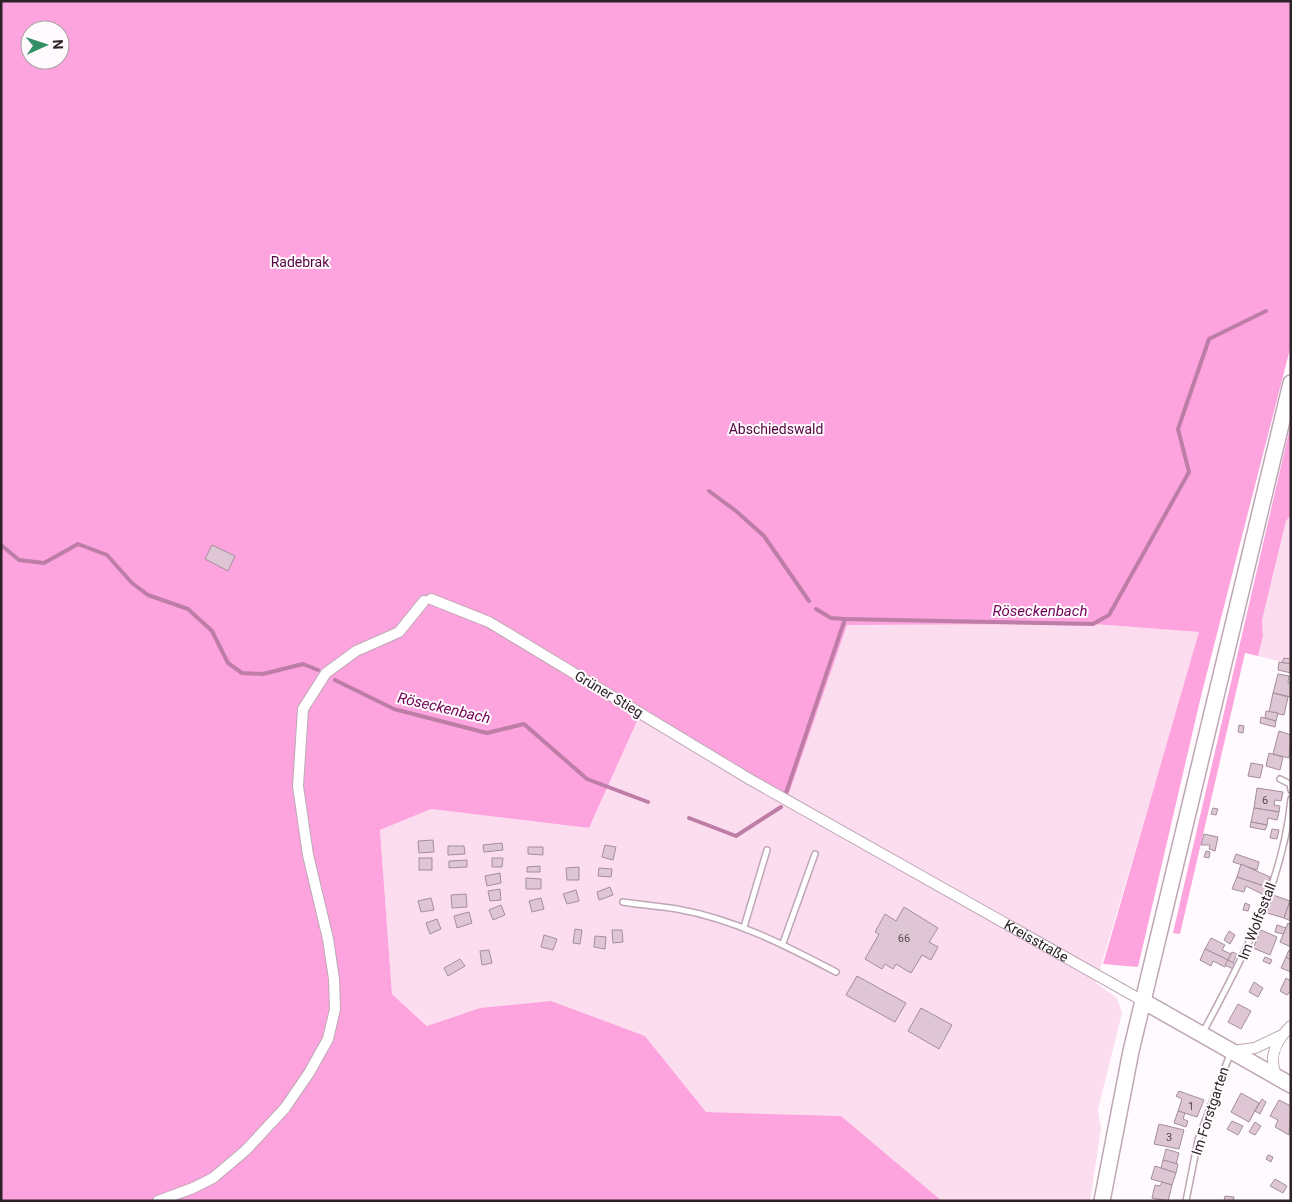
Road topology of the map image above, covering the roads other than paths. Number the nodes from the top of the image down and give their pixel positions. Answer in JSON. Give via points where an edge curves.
{"nodes":[{"id":1,"x":1291,"y":383,"type":"edge"},
{"id":2,"x":1280,"y":779,"type":"dead end"},
{"id":3,"x":1291,"y":790,"type":"edge"},
{"id":4,"x":782,"y":797,"type":"joint"},
{"id":5,"x":1291,"y":800,"type":"edge"},
{"id":6,"x":767,"y":850,"type":"dead end"},
{"id":7,"x":815,"y":854,"type":"dead end"},
{"id":8,"x":624,"y":902,"type":"dead end"},
{"id":9,"x":744,"y":928,"type":"junction"},
{"id":10,"x":783,"y":943,"type":"junction"},
{"id":11,"x":836,"y":972,"type":"dead end"},
{"id":12,"x":1143,"y":1001,"type":"junction"},
{"id":13,"x":1291,"y":1026,"type":"edge"},
{"id":14,"x":1202,"y":1034,"type":"junction"},
{"id":15,"x":1280,"y":1036,"type":"junction"},
{"id":16,"x":1231,"y":1051,"type":"junction"},
{"id":17,"x":1276,"y":1076,"type":"junction"},
{"id":18,"x":1291,"y":1085,"type":"edge"},
{"id":19,"x":158,"y":1201,"type":"edge"},
{"id":20,"x":1102,"y":1201,"type":"edge"},
{"id":21,"x":1186,"y":1201,"type":"edge"}],
"edges":[{"from":1,"to":12,"type":"main road"},
{"from":2,"to":3,"type":"lane","via":[[1290,784]]},
{"from":4,"to":12,"type":"street","name":"Kreisstraße"},
{"from":4,"to":19,"type":"street","name":"Grüner Stieg","via":[[489,622],[427,600],[398,632],[356,651],[326,673],[303,709],[298,786],[308,855],[334,979],[335,1009],[328,1039],[309,1074],[284,1108],[246,1150],[213,1178]]},
{"from":5,"to":14,"type":"lane","name":"Im Wolfsstall","via":[[1276,870],[1258,925]]},
{"from":6,"to":9,"type":"lane"},
{"from":7,"to":10,"type":"lane"},
{"from":8,"to":9,"type":"lane","via":[[678,909]]},
{"from":9,"to":10,"type":"lane"},
{"from":10,"to":11,"type":"lane"},
{"from":12,"to":14,"type":"main road","name":"Kreisstraße"},
{"from":12,"to":20,"type":"main road"},
{"from":13,"to":15,"type":"street"},
{"from":14,"to":16,"type":"main road","name":"Kreisstraße"},
{"from":15,"to":16,"type":"street","via":[[1255,1048]]},
{"from":15,"to":17,"type":"street","via":[[1272,1062]]},
{"from":16,"to":17,"type":"main road","name":"Kreisstraße"},
{"from":16,"to":21,"type":"lane","name":"Im Forstgarten","via":[[1198,1140]]},
{"from":17,"to":18,"type":"main road","name":"Kreisstraße"}]}
